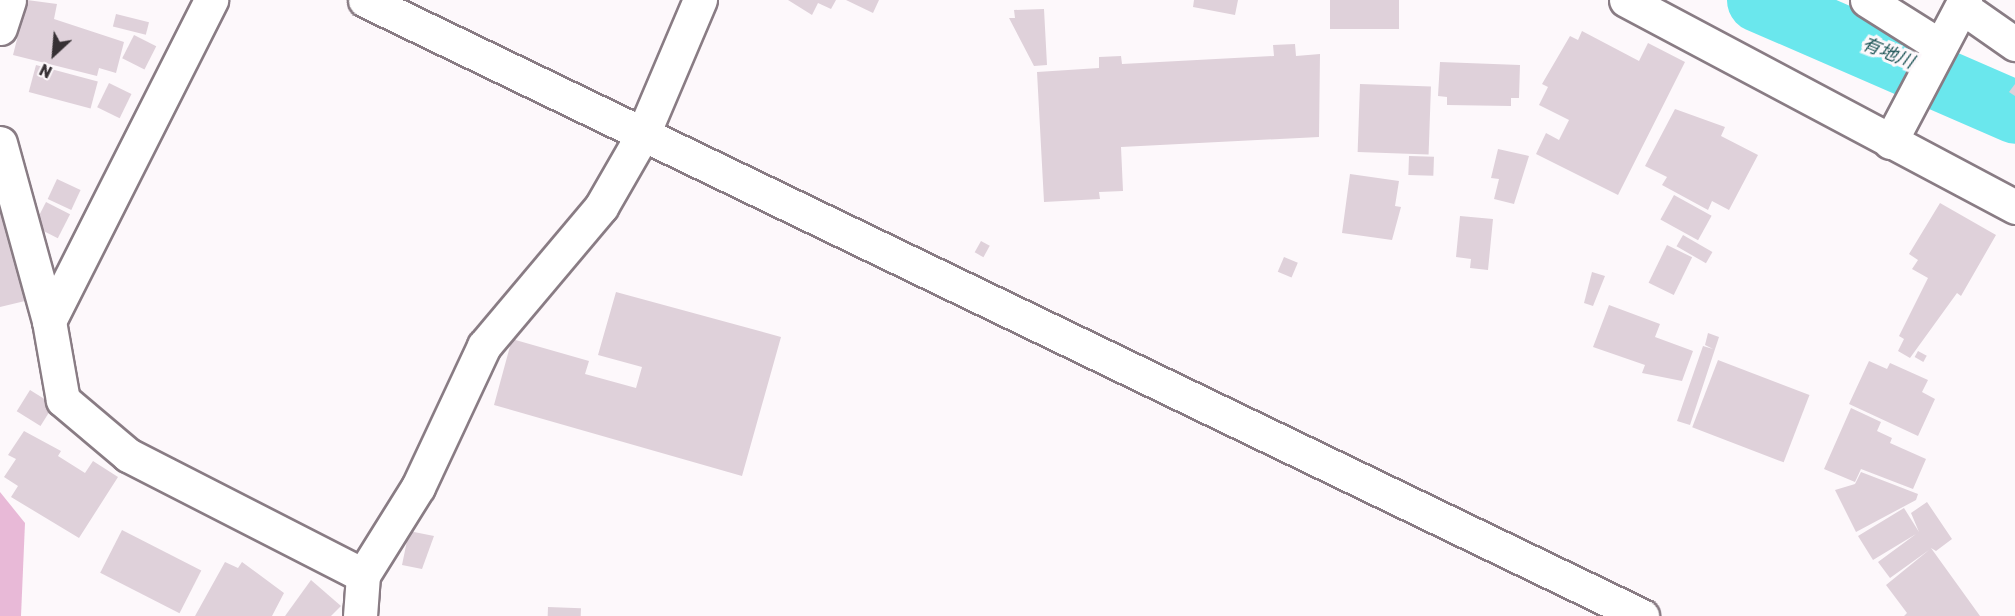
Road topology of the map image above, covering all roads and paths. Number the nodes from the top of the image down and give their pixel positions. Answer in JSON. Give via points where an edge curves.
{"nodes":[{"id":1,"x":9,"y":0,"type":"edge"},
{"id":2,"x":211,"y":0,"type":"edge"},
{"id":3,"x":365,"y":0,"type":"edge"},
{"id":4,"x":700,"y":0,"type":"edge"},
{"id":5,"x":1626,"y":0,"type":"edge"},
{"id":6,"x":1867,"y":0,"type":"edge"},
{"id":7,"x":1964,"y":3,"type":"edge"},
{"id":8,"x":0,"y":28,"type":"edge"},
{"id":9,"x":2015,"y":44,"type":"edge"},
{"id":10,"x":1940,"y":46,"type":"junction"},
{"id":11,"x":1896,"y":133,"type":"junction"},
{"id":12,"x":643,"y":134,"type":"junction"},
{"id":13,"x":0,"y":143,"type":"edge"},
{"id":14,"x":2015,"y":207,"type":"edge"},
{"id":15,"x":49,"y":321,"type":"junction"},
{"id":16,"x":363,"y":575,"type":"junction"},
{"id":17,"x":360,"y":616,"type":"edge"},
{"id":18,"x":1642,"y":616,"type":"edge"}],
"edges":[{"from":1,"to":8,"type":"street"},
{"from":2,"to":15,"type":"street"},
{"from":3,"to":12,"type":"street"},
{"from":4,"to":12,"type":"street"},
{"from":5,"to":11,"type":"street"},
{"from":6,"to":10,"type":"street"},
{"from":7,"to":9,"type":"street"},
{"from":7,"to":10,"type":"street"},
{"from":10,"to":11,"type":"street"},
{"from":11,"to":14,"type":"street"},
{"from":12,"to":16,"type":"street","via":[[601,207],[484,346],[418,487]]},
{"from":12,"to":18,"type":"street"},
{"from":13,"to":15,"type":"street"},
{"from":15,"to":16,"type":"street","via":[[63,400],[128,455]]},
{"from":16,"to":17,"type":"street"}]}
